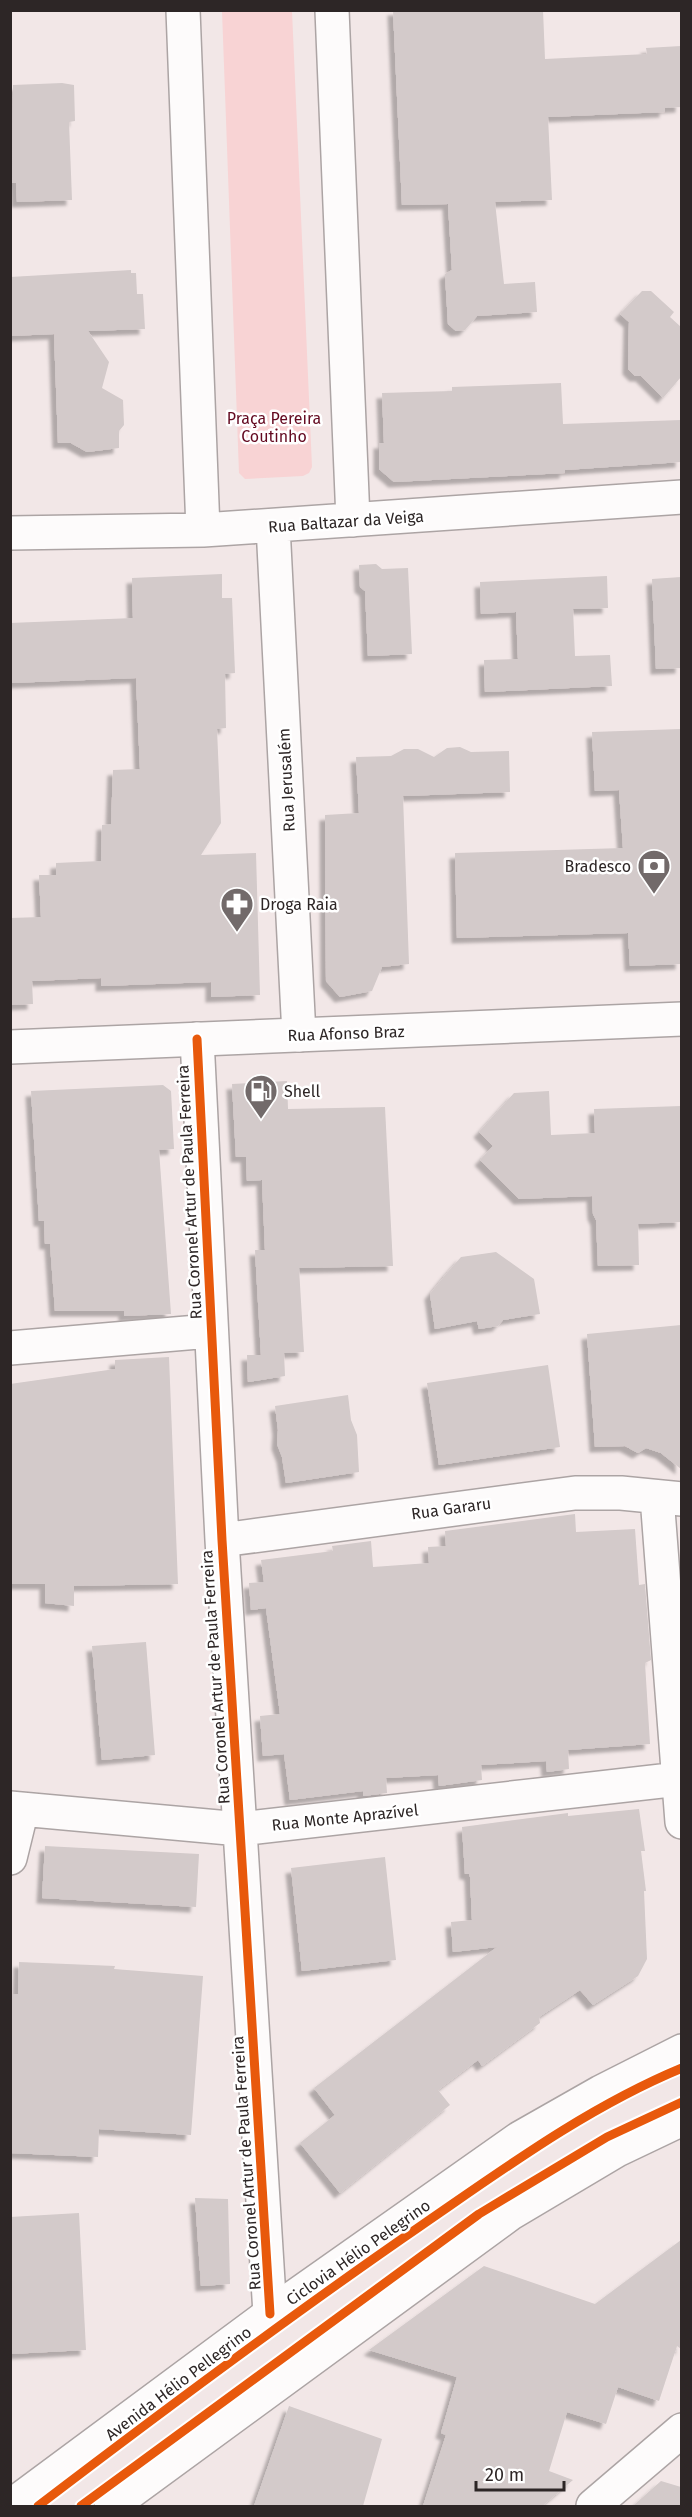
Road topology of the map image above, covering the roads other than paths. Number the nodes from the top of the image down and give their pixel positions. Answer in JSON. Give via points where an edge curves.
{"nodes":[{"id":1,"x":183,"y":10,"type":"edge"},
{"id":2,"x":332,"y":10,"type":"edge"},
{"id":3,"x":681,"y":497,"type":"edge"},
{"id":4,"x":353,"y":520,"type":"junction"},
{"id":5,"x":273,"y":526,"type":"junction"},
{"id":6,"x":203,"y":530,"type":"junction"},
{"id":7,"x":10,"y":533,"type":"edge"},
{"id":8,"x":681,"y":1019,"type":"edge"},
{"id":9,"x":299,"y":1035,"type":"junction"},
{"id":10,"x":197,"y":1039,"type":"junction"},
{"id":11,"x":10,"y":1047,"type":"edge"},
{"id":12,"x":210,"y":1331,"type":"junction"},
{"id":13,"x":10,"y":1348,"type":"edge"},
{"id":14,"x":669,"y":1498,"type":"edge"},
{"id":15,"x":222,"y":1540,"type":"junction"},
{"id":16,"x":679,"y":1779,"type":"junction"},
{"id":17,"x":16,"y":1808,"type":"edge"},
{"id":18,"x":681,"y":1822,"type":"edge"},
{"id":19,"x":240,"y":1829,"type":"junction"},
{"id":20,"x":10,"y":1858,"type":"edge"},
{"id":21,"x":681,"y":2051,"type":"edge"},
{"id":22,"x":681,"y":2119,"type":"edge"},
{"id":23,"x":270,"y":2314,"type":"junction"},
{"id":24,"x":681,"y":2430,"type":"edge"},
{"id":25,"x":11,"y":2506,"type":"edge"},
{"id":26,"x":111,"y":2506,"type":"edge"},
{"id":27,"x":593,"y":2506,"type":"edge"}],
"edges":[{"from":1,"to":6,"type":"street"},
{"from":2,"to":4,"type":"street"},
{"from":3,"to":4,"type":"street","name":"Rua Baltazar da Veiga"},
{"from":4,"to":5,"type":"street","name":"Rua Baltazar da Veiga"},
{"from":5,"to":6,"type":"street","name":"Rua Baltazar da Veiga"},
{"from":5,"to":9,"type":"street","name":"Rua Jerusalém"},
{"from":6,"to":7,"type":"street","name":"Rua Baltazar da Veiga"},
{"from":8,"to":9,"type":"street","name":"Rua Afonso Braz"},
{"from":9,"to":10,"type":"street","name":"Rua Afonso Braz"},
{"from":10,"to":11,"type":"street","name":"Rua Afonso Braz"},
{"from":10,"to":12,"type":"street","name":"Rua Coronel Artur de Paula Ferreira"},
{"from":12,"to":13,"type":"street"},
{"from":12,"to":15,"type":"street","name":"Rua Coronel Artur de Paula Ferreira"},
{"from":14,"to":15,"type":"street","name":"Rua Gararu","via":[[575,1493]]},
{"from":14,"to":16,"type":"street"},
{"from":15,"to":19,"type":"street","name":"Rua Coronel Artur de Paula Ferreira"},
{"from":16,"to":18,"type":"street"},
{"from":16,"to":19,"type":"street","name":"Rua Monte Aprazível"},
{"from":17,"to":19,"type":"street","name":"Rua Monte Aprazível"},
{"from":17,"to":20,"type":"street"},
{"from":19,"to":23,"type":"street","name":"Rua Coronel Artur de Paula Ferreira"},
{"from":21,"to":23,"type":"street","name":"Avenida Hélio Pellegrino","via":[[520,2138]]},
{"from":22,"to":26,"type":"street","via":[[617,2150],[510,2213]]},
{"from":23,"to":25,"type":"street","name":"Avenida Hélio Pellegrino"},
{"from":24,"to":27,"type":"street"}]}
